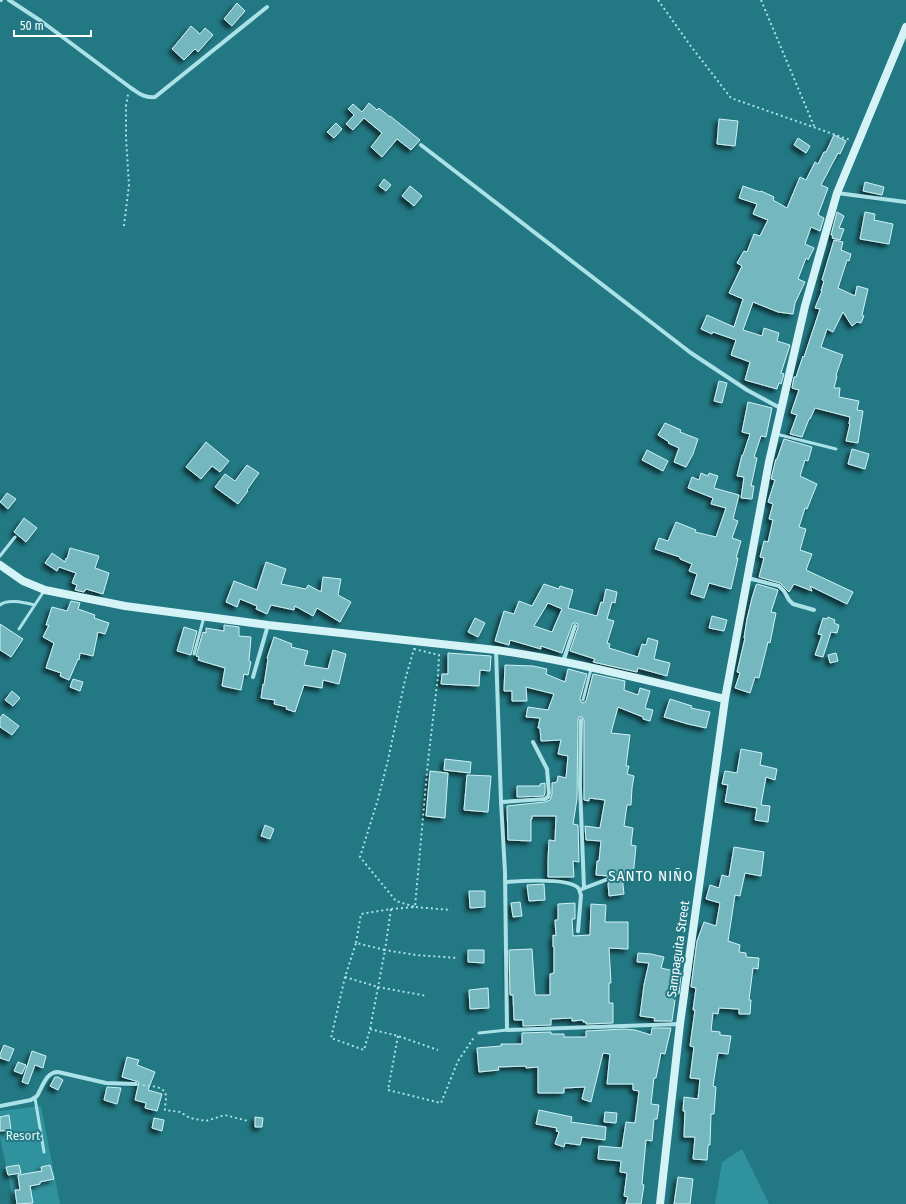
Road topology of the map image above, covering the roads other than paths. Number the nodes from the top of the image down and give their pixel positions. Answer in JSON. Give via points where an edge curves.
{"nodes":[{"id":1,"x":9,"y":0,"type":"edge"},
{"id":2,"x":267,"y":7,"type":"dead end"},
{"id":3,"x":906,"y":27,"type":"edge"},
{"id":4,"x":421,"y":145,"type":"dead end"},
{"id":5,"x":837,"y":193,"type":"junction"},
{"id":6,"x":906,"y":202,"type":"edge"},
{"id":7,"x":782,"y":408,"type":"junction"},
{"id":8,"x":776,"y":434,"type":"junction"},
{"id":9,"x":836,"y":449,"type":"dead end"},
{"id":10,"x":15,"y":537,"type":"dead end"},
{"id":11,"x":0,"y":556,"type":"edge"},
{"id":12,"x":0,"y":566,"type":"edge"},
{"id":13,"x":747,"y":578,"type":"junction"},
{"id":14,"x":45,"y":590,"type":"junction"},
{"id":15,"x":0,"y":605,"type":"edge"},
{"id":16,"x":35,"y":605,"type":"junction"},
{"id":17,"x":814,"y":610,"type":"dead end"},
{"id":18,"x":204,"y":617,"type":"junction"},
{"id":19,"x":268,"y":625,"type":"junction"},
{"id":20,"x":575,"y":626,"type":"dead end"},
{"id":21,"x":19,"y":629,"type":"dead end"},
{"id":22,"x":496,"y":650,"type":"junction"},
{"id":23,"x":194,"y":654,"type":"dead end"},
{"id":24,"x":563,"y":662,"type":"junction"},
{"id":25,"x":592,"y":668,"type":"junction"},
{"id":26,"x":253,"y":677,"type":"dead end"},
{"id":27,"x":725,"y":699,"type":"junction"},
{"id":28,"x":583,"y":700,"type":"dead end"},
{"id":29,"x":581,"y":720,"type":"dead end"},
{"id":30,"x":533,"y":742,"type":"dead end"},
{"id":31,"x":501,"y":802,"type":"junction"},
{"id":32,"x":608,"y":879,"type":"dead end"},
{"id":33,"x":505,"y":882,"type":"junction"},
{"id":34,"x":582,"y":889,"type":"junction"},
{"id":35,"x":578,"y":931,"type":"dead end"},
{"id":36,"x":680,"y":1024,"type":"junction"},
{"id":37,"x":507,"y":1030,"type":"junction"},
{"id":38,"x":479,"y":1033,"type":"road end"},
{"id":39,"x":136,"y":1084,"type":"road end"},
{"id":40,"x":35,"y":1098,"type":"junction"},
{"id":41,"x":0,"y":1106,"type":"edge"},
{"id":42,"x":44,"y":1152,"type":"dead end"},
{"id":43,"x":660,"y":1204,"type":"edge"}],
"edges":[{"from":1,"to":2,"type":"street","via":[[144,97],[155,97]]},
{"from":3,"to":5,"type":"street","name":"Sampaguita Street"},
{"from":4,"to":7,"type":"street","via":[[691,353],[747,390]]},
{"from":5,"to":6,"type":"street"},
{"from":5,"to":7,"type":"street","name":"Sampaguita Street","via":[[805,306]]},
{"from":7,"to":8,"type":"street","name":"Sampaguita Street"},
{"from":8,"to":9,"type":"lane"},
{"from":8,"to":13,"type":"street","name":"Sampaguita Street"},
{"from":10,"to":11,"type":"lane"},
{"from":12,"to":14,"type":"street","via":[[23,581]]},
{"from":13,"to":17,"type":"street","via":[[779,586],[793,604]]},
{"from":13,"to":27,"type":"street","name":"Sampaguita Street"},
{"from":14,"to":16,"type":"lane"},
{"from":14,"to":18,"type":"street","via":[[125,606]]},
{"from":15,"to":16,"type":"lane","via":[[17,602]]},
{"from":16,"to":21,"type":"lane"},
{"from":18,"to":19,"type":"street"},
{"from":18,"to":23,"type":"lane"},
{"from":19,"to":22,"type":"street"},
{"from":19,"to":26,"type":"street"},
{"from":20,"to":24,"type":"street"},
{"from":22,"to":24,"type":"street"},
{"from":22,"to":31,"type":"street"},
{"from":24,"to":25,"type":"street"},
{"from":25,"to":27,"type":"street"},
{"from":25,"to":28,"type":"lane"},
{"from":27,"to":36,"type":"street","name":"Sampaguita Street"},
{"from":29,"to":34,"type":"street"},
{"from":30,"to":31,"type":"street","via":[[548,769],[548,797]]},
{"from":31,"to":33,"type":"street"},
{"from":32,"to":34,"type":"street"},
{"from":33,"to":34,"type":"street","via":[[546,880]]},
{"from":33,"to":37,"type":"street"},
{"from":34,"to":35,"type":"street"},
{"from":36,"to":37,"type":"street"},
{"from":36,"to":43,"type":"street","name":"Sampaguita Street"},
{"from":37,"to":38,"type":"lane"},
{"from":39,"to":40,"type":"street","via":[[106,1083],[53,1072]]},
{"from":40,"to":41,"type":"street"},
{"from":40,"to":42,"type":"lane"}]}
